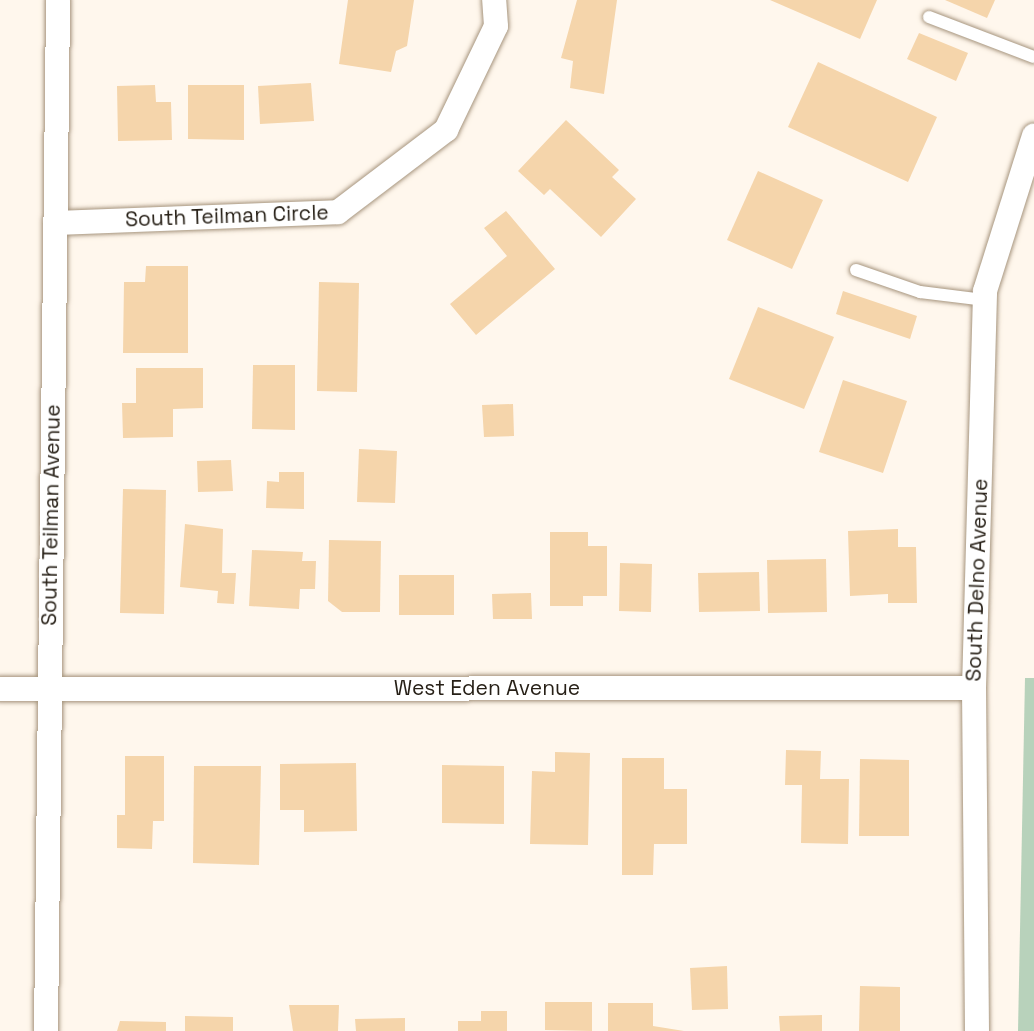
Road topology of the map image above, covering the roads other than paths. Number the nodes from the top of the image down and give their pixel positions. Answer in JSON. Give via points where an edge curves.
{"nodes":[{"id":1,"x":58,"y":0,"type":"edge"},
{"id":2,"x":494,"y":0,"type":"edge"},
{"id":3,"x":929,"y":17,"type":"dead end"},
{"id":4,"x":1034,"y":57,"type":"edge"},
{"id":5,"x":1034,"y":136,"type":"edge"},
{"id":6,"x":55,"y":223,"type":"junction"},
{"id":7,"x":856,"y":270,"type":"dead end"},
{"id":8,"x":984,"y":300,"type":"junction"},
{"id":9,"x":49,"y":688,"type":"junction"},
{"id":10,"x":974,"y":688,"type":"junction"},
{"id":11,"x":0,"y":689,"type":"edge"},
{"id":12,"x":46,"y":1031,"type":"edge"},
{"id":13,"x":977,"y":1031,"type":"edge"}],
"edges":[{"from":1,"to":6,"type":"street","name":"South Teilman Avenue"},
{"from":2,"to":6,"type":"street","name":"South Teilman Circle","via":[[496,26],[446,130],[338,212]]},
{"from":3,"to":4,"type":"lane"},
{"from":5,"to":8,"type":"street","name":"South Delno Avenue","via":[[1017,176]]},
{"from":6,"to":9,"type":"street","name":"South Teilman Avenue"},
{"from":7,"to":8,"type":"lane","via":[[920,292]]},
{"from":8,"to":10,"type":"street","name":"South Delno Avenue"},
{"from":9,"to":10,"type":"street","name":"West Eden Avenue"},
{"from":9,"to":11,"type":"street","name":"West Eden Avenue"},
{"from":9,"to":12,"type":"street","name":"South Teilman Avenue"},
{"from":10,"to":13,"type":"street","name":"South Delno Avenue"}]}
